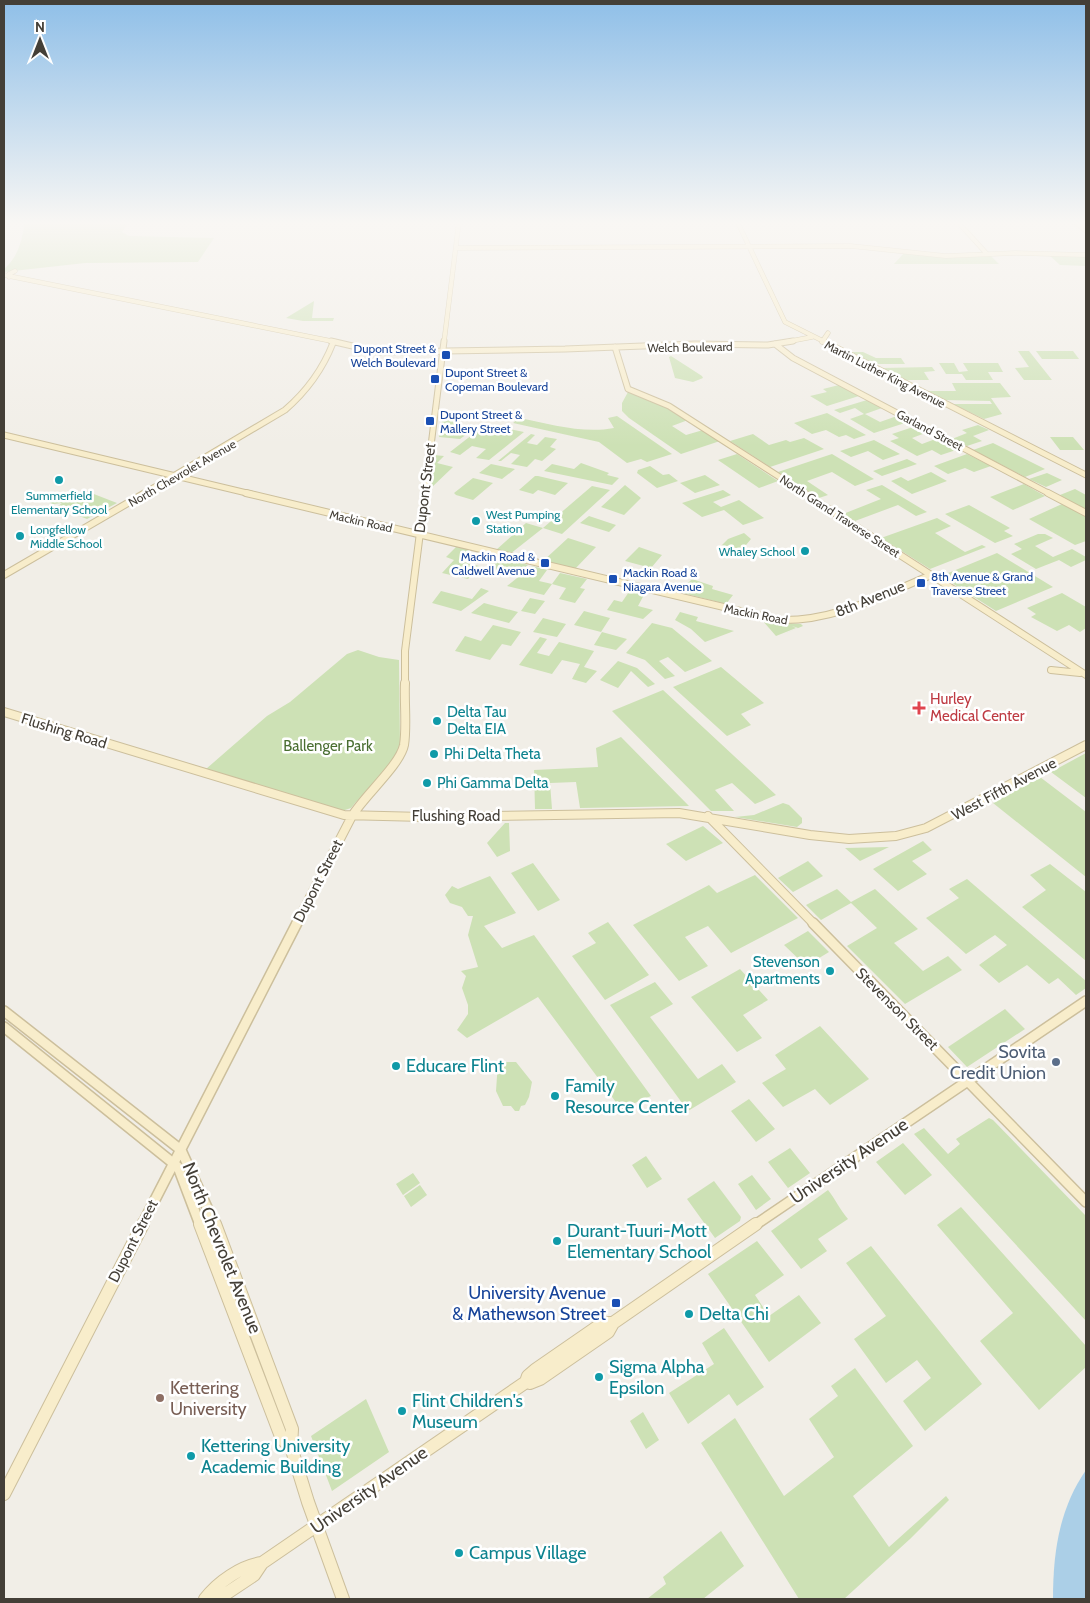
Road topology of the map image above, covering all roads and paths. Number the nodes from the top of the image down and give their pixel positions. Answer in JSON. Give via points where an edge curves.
{"nodes":[{"id":1,"x":104,"y":296,"type":"edge"},
{"id":2,"x":450,"y":296,"type":"edge"},
{"id":3,"x":772,"y":296,"type":"edge"},
{"id":4,"x":828,"y":333,"type":"dead end"},
{"id":5,"x":814,"y":338,"type":"junction"},
{"id":6,"x":331,"y":342,"type":"junction"},
{"id":7,"x":822,"y":342,"type":"junction"},
{"id":8,"x":776,"y":345,"type":"junction"},
{"id":9,"x":615,"y":348,"type":"junction"},
{"id":10,"x":442,"y":351,"type":"junction"},
{"id":11,"x":4,"y":435,"type":"edge"},
{"id":12,"x":173,"y":476,"type":"junction"},
{"id":13,"x":1086,"y":476,"type":"edge"},
{"id":14,"x":1086,"y":514,"type":"edge"},
{"id":15,"x":419,"y":535,"type":"junction"},
{"id":16,"x":4,"y":571,"type":"edge"},
{"id":17,"x":4,"y":575,"type":"edge"},
{"id":18,"x":931,"y":575,"type":"junction"},
{"id":19,"x":808,"y":620,"type":"joint"},
{"id":20,"x":1051,"y":670,"type":"dead end"},
{"id":21,"x":1085,"y":674,"type":"edge"},
{"id":22,"x":4,"y":712,"type":"edge"},
{"id":23,"x":1086,"y":745,"type":"edge"},
{"id":24,"x":352,"y":816,"type":"junction"},
{"id":25,"x":708,"y":816,"type":"junction"},
{"id":26,"x":921,"y":830,"type":"joint"},
{"id":27,"x":1086,"y":1001,"type":"edge"},
{"id":28,"x":4,"y":1011,"type":"edge"},
{"id":29,"x":4,"y":1027,"type":"edge"},
{"id":30,"x":81,"y":1071,"type":"junction"},
{"id":31,"x":71,"y":1080,"type":"junction"},
{"id":32,"x":967,"y":1081,"type":"junction"},
{"id":33,"x":181,"y":1150,"type":"junction"},
{"id":34,"x":174,"y":1162,"type":"junction"},
{"id":35,"x":1086,"y":1202,"type":"edge"},
{"id":36,"x":244,"y":1302,"type":"junction"},
{"id":37,"x":233,"y":1308,"type":"junction"},
{"id":38,"x":291,"y":1447,"type":"junction"},
{"id":39,"x":4,"y":1494,"type":"edge"},
{"id":40,"x":316,"y":1526,"type":"junction"},
{"id":41,"x":262,"y":1563,"type":"junction"},
{"id":42,"x":205,"y":1599,"type":"edge"},
{"id":43,"x":218,"y":1599,"type":"edge"},
{"id":44,"x":344,"y":1599,"type":"edge"}],
"edges":[{"from":1,"to":6,"type":"street","name":"Welch Boulevard"},
{"from":2,"to":10,"type":"street","name":"Dupont Street"},
{"from":3,"to":5,"type":"street","name":"Martin Luther King Avenue","via":[[786,323]]},
{"from":4,"to":7,"type":"street"},
{"from":5,"to":7,"type":"street","name":"Martin Luther King Avenue"},
{"from":5,"to":8,"type":"street","name":"Welch Boulevard"},
{"from":6,"to":10,"type":"street","name":"Welch Boulevard","via":[[376,352]]},
{"from":6,"to":12,"type":"street","name":"North Chevrolet Avenue","via":[[320,373],[292,404],[255,431]]},
{"from":7,"to":13,"type":"street","name":"Martin Luther King Avenue"},
{"from":8,"to":9,"type":"street","name":"Welch Boulevard"},
{"from":8,"to":14,"type":"street","name":"Garland Street","via":[[793,358]]},
{"from":9,"to":10,"type":"street","name":"Welch Boulevard"},
{"from":9,"to":18,"type":"street","name":"North Grand Traverse Street","via":[[629,390],[669,406]]},
{"from":10,"to":15,"type":"street","name":"Dupont Street"},
{"from":11,"to":12,"type":"street","name":"Mackin Road"},
{"from":12,"to":15,"type":"street","name":"Mackin Road"},
{"from":12,"to":16,"type":"street","name":"North Chevrolet Avenue"},
{"from":12,"to":17,"type":"street","name":"North Chevrolet Avenue"},
{"from":15,"to":19,"type":"street","name":"Mackin Road","via":[[757,616],[788,621]]},
{"from":15,"to":24,"type":"street","name":"Dupont Street","via":[[404,656],[404,746],[398,760]]},
{"from":18,"to":19,"type":"street","name":"8th Avenue","via":[[836,613]]},
{"from":18,"to":21,"type":"street","name":"North Grand Traverse Street"},
{"from":20,"to":21,"type":"street"},
{"from":22,"to":24,"type":"street","name":"Flushing Road"},
{"from":23,"to":26,"type":"street","name":"West Fifth Avenue"},
{"from":24,"to":25,"type":"street","name":"Flushing Road","via":[[674,813]]},
{"from":24,"to":33,"type":"street","name":"Dupont Street"},
{"from":25,"to":26,"type":"street","name":"Flushing Road","via":[[836,838],[888,837]]},
{"from":25,"to":32,"type":"street","name":"Stevenson Street"},
{"from":27,"to":32,"type":"street","name":"University Avenue"},
{"from":28,"to":30,"type":"street","name":"North Chevrolet Avenue"},
{"from":29,"to":31,"type":"street","name":"North Chevrolet Avenue"},
{"from":30,"to":31,"type":"street"},
{"from":30,"to":33,"type":"street","name":"North Chevrolet Avenue"},
{"from":31,"to":34,"type":"street","name":"North Chevrolet Avenue"},
{"from":32,"to":35,"type":"street","name":"Stevenson Street"},
{"from":32,"to":40,"type":"street","name":"University Avenue","via":[[613,1323],[608,1332],[540,1379],[526,1382]]},
{"from":33,"to":34,"type":"street","name":"Dupont Street"},
{"from":33,"to":36,"type":"street","name":"North Chevrolet Avenue","via":[[198,1182]]},
{"from":34,"to":37,"type":"street","name":"North Chevrolet Avenue","via":[[185,1180]]},
{"from":34,"to":39,"type":"street","name":"Dupont Street"},
{"from":36,"to":37,"type":"street"},
{"from":36,"to":38,"type":"street","name":"North Chevrolet Avenue","via":[[292,1429]]},
{"from":37,"to":38,"type":"street","name":"North Chevrolet Avenue","via":[[282,1439]]},
{"from":38,"to":40,"type":"street","name":"North Chevrolet Avenue"},
{"from":40,"to":41,"type":"street","name":"University Avenue"},
{"from":40,"to":44,"type":"street","name":"North Chevrolet Avenue"},
{"from":41,"to":42,"type":"street","name":"University Avenue","via":[[248,1566],[216,1587]]},
{"from":41,"to":43,"type":"street","name":"University Avenue","via":[[254,1575]]}]}
